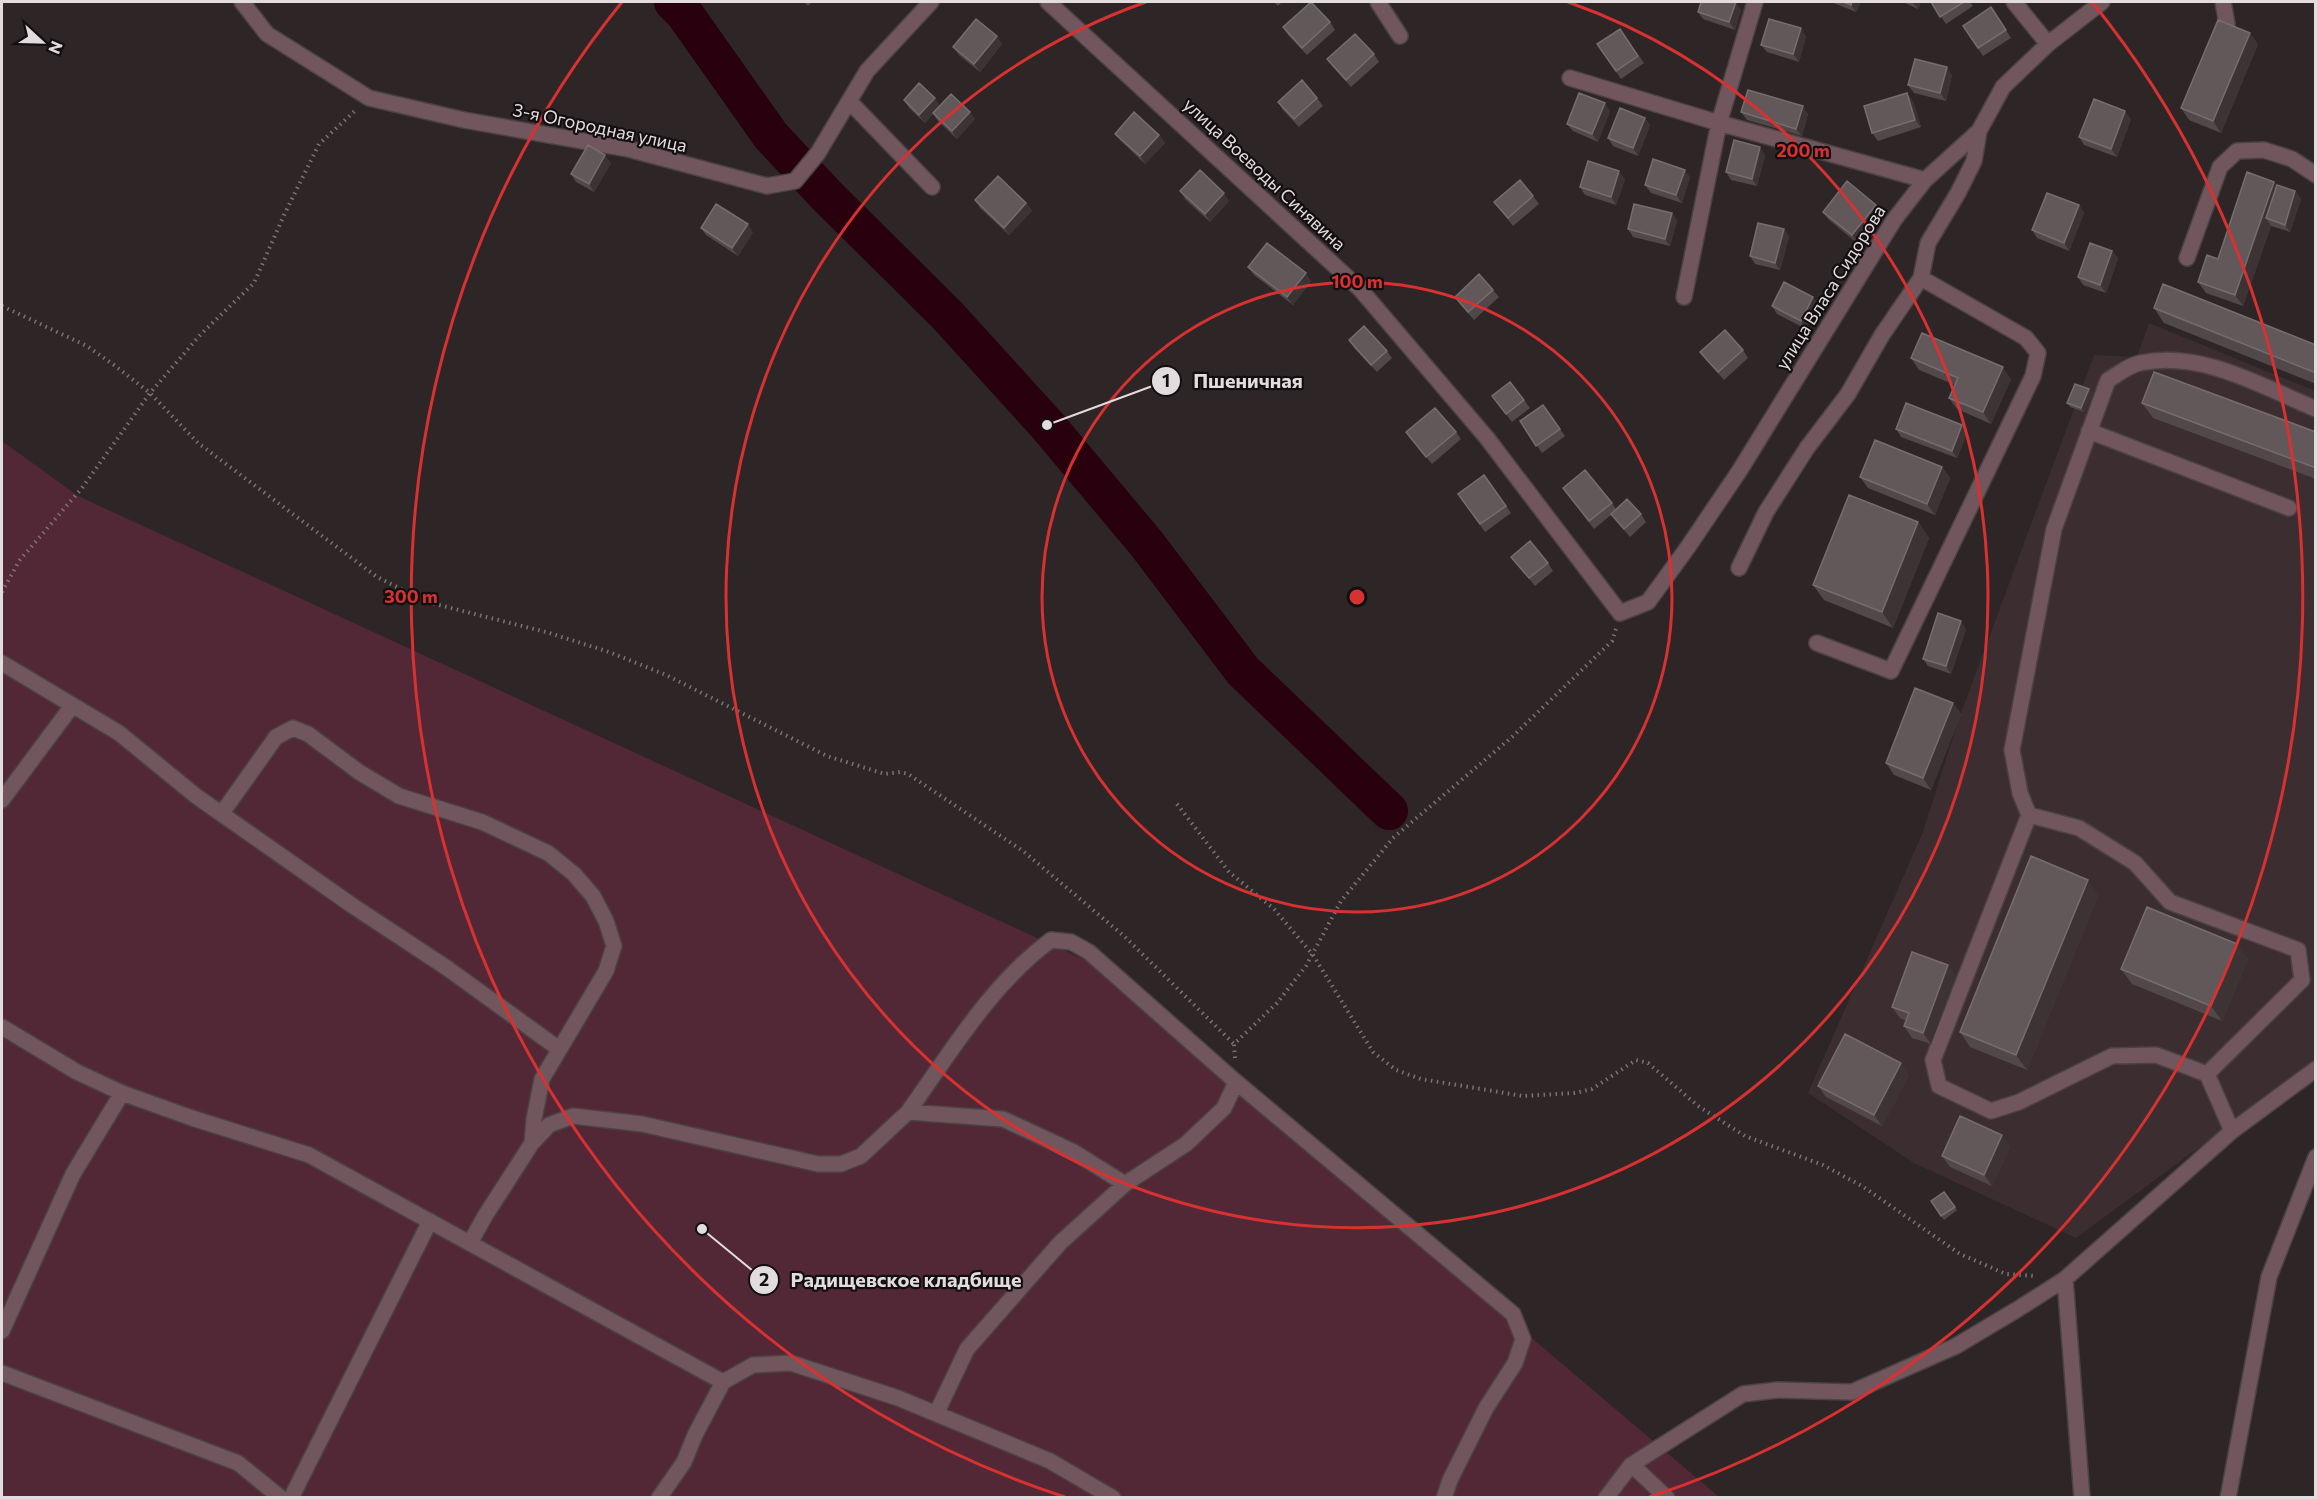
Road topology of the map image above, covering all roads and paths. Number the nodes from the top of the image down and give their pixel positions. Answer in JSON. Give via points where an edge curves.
{"nodes":[{"id":1,"x":242,"y":2,"type":"edge"},
{"id":2,"x":931,"y":2,"type":"edge"},
{"id":3,"x":1048,"y":2,"type":"edge"},
{"id":4,"x":1378,"y":2,"type":"edge"},
{"id":5,"x":1755,"y":2,"type":"edge"},
{"id":6,"x":2014,"y":2,"type":"edge"},
{"id":7,"x":2109,"y":2,"type":"edge"},
{"id":8,"x":2223,"y":2,"type":"edge"},
{"id":9,"x":2096,"y":5,"type":"edge"},
{"id":10,"x":2227,"y":24,"type":"edge"},
{"id":11,"x":1400,"y":36,"type":"dead end"},
{"id":12,"x":2048,"y":45,"type":"junction"},
{"id":13,"x":1570,"y":78,"type":"dead end"},
{"id":14,"x":369,"y":98,"type":"junction"},
{"id":15,"x":849,"y":101,"type":"junction"},
{"id":16,"x":1719,"y":123,"type":"junction"},
{"id":17,"x":1979,"y":130,"type":"junction"},
{"id":18,"x":2316,"y":175,"type":"edge"},
{"id":19,"x":1925,"y":180,"type":"junction"},
{"id":20,"x":932,"y":187,"type":"dead end"},
{"id":21,"x":2187,"y":258,"type":"dead end"},
{"id":22,"x":1921,"y":278,"type":"junction"},
{"id":23,"x":1684,"y":297,"type":"dead end"},
{"id":24,"x":2,"y":306,"type":"edge"},
{"id":25,"x":150,"y":393,"type":"junction"},
{"id":26,"x":2316,"y":409,"type":"edge"},
{"id":27,"x":2089,"y":431,"type":"junction"},
{"id":28,"x":2289,"y":508,"type":"dead end"},
{"id":29,"x":1739,"y":568,"type":"dead end"},
{"id":30,"x":2,"y":592,"type":"edge"},
{"id":31,"x":1620,"y":613,"type":"junction"},
{"id":32,"x":1817,"y":643,"type":"dead end"},
{"id":33,"x":2,"y":663,"type":"edge"},
{"id":34,"x":72,"y":706,"type":"junction"},
{"id":35,"x":2,"y":800,"type":"edge"},
{"id":36,"x":1176,"y":804,"type":"dead end"},
{"id":37,"x":222,"y":813,"type":"junction"},
{"id":38,"x":2029,"y":815,"type":"junction"},
{"id":39,"x":1313,"y":955,"type":"junction"},
{"id":40,"x":2,"y":1027,"type":"edge"},
{"id":41,"x":1234,"y":1044,"type":"junction"},
{"id":42,"x":560,"y":1049,"type":"junction"},
{"id":43,"x":2316,"y":1069,"type":"edge"},
{"id":44,"x":2206,"y":1074,"type":"junction"},
{"id":45,"x":1236,"y":1082,"type":"junction"},
{"id":46,"x":122,"y":1092,"type":"junction"},
{"id":47,"x":908,"y":1112,"type":"junction"},
{"id":48,"x":2232,"y":1131,"type":"junction"},
{"id":49,"x":532,"y":1143,"type":"junction"},
{"id":50,"x":2316,"y":1157,"type":"edge"},
{"id":51,"x":1125,"y":1184,"type":"junction"},
{"id":52,"x":430,"y":1221,"type":"junction"},
{"id":53,"x":470,"y":1243,"type":"junction"},
{"id":54,"x":2066,"y":1279,"type":"junction"},
{"id":55,"x":2,"y":1331,"type":"edge"},
{"id":56,"x":2,"y":1373,"type":"edge"},
{"id":57,"x":723,"y":1382,"type":"junction"},
{"id":58,"x":936,"y":1414,"type":"junction"},
{"id":59,"x":1632,"y":1465,"type":"junction"},
{"id":60,"x":281,"y":1497,"type":"edge"},
{"id":61,"x":291,"y":1497,"type":"edge"},
{"id":62,"x":659,"y":1497,"type":"edge"},
{"id":63,"x":1113,"y":1497,"type":"edge"},
{"id":64,"x":1444,"y":1497,"type":"edge"},
{"id":65,"x":1606,"y":1497,"type":"edge"},
{"id":66,"x":1667,"y":1497,"type":"edge"},
{"id":67,"x":2082,"y":1497,"type":"edge"},
{"id":68,"x":2228,"y":1497,"type":"edge"}],
"edges":[{"from":1,"to":14,"type":"street","name":"3-я Огородная улица","via":[[267,34]]},
{"from":2,"to":15,"type":"street","name":"3-я Огородная улица","via":[[867,71]]},
{"from":3,"to":31,"type":"street","name":"улица Воеводы Синявина","via":[[1360,289],[1487,438]]},
{"from":4,"to":11,"type":"street"},
{"from":5,"to":16,"type":"street"},
{"from":6,"to":12,"type":"street"},
{"from":7,"to":9,"type":"street","name":"улица Власа Сидорова"},
{"from":8,"to":10,"type":"street"},
{"from":9,"to":12,"type":"street","name":"улица Власа Сидорова"},
{"from":12,"to":17,"type":"street","name":"улица Власа Сидорова","via":[[2003,87]]},
{"from":13,"to":16,"type":"street"},
{"from":14,"to":15,"type":"street","name":"3-я Огородная улица","via":[[464,120],[628,149],[767,186],[795,181],[818,153]]},
{"from":14,"to":25,"type":"path","via":[[319,144],[254,283],[201,334]]},
{"from":15,"to":20,"type":"street"},
{"from":16,"to":19,"type":"street"},
{"from":16,"to":23,"type":"street"},
{"from":17,"to":19,"type":"street","name":"улица Власа Сидорова"},
{"from":17,"to":22,"type":"street","via":[[1974,161],[1928,243]]},
{"from":18,"to":21,"type":"street","via":[[2292,159],[2264,150],[2237,151],[2220,167]]},
{"from":19,"to":31,"type":"street","name":"улица Власа Сидорова","via":[[1888,229],[1740,470],[1688,547],[1648,602]]},
{"from":22,"to":29,"type":"street","via":[[1848,394],[1806,448]]},
{"from":22,"to":32,"type":"street","via":[[2026,338],[2038,354],[2033,376],[1891,670]]},
{"from":24,"to":25,"type":"path","via":[[87,346]]},
{"from":25,"to":30,"type":"path","via":[[82,488],[19,561]]},
{"from":25,"to":41,"type":"path","via":[[198,443],[377,577],[427,602],[609,651],[666,675],[827,756],[885,774],[908,774],[1023,851],[1124,936]]},
{"from":26,"to":27,"type":"street","via":[[2221,369],[2183,360],[2138,363],[2108,381]]},
{"from":27,"to":28,"type":"street"},
{"from":27,"to":38,"type":"street","via":[[2054,529],[2012,750],[2020,793]]},
{"from":31,"to":39,"type":"path","via":[[1612,641],[1512,737],[1393,838],[1341,901]]},
{"from":33,"to":34,"type":"street"},
{"from":34,"to":35,"type":"street"},
{"from":34,"to":37,"type":"street","via":[[119,733]]},
{"from":36,"to":39,"type":"path","via":[[1229,872],[1274,909]]},
{"from":37,"to":42,"type":"street"},
{"from":37,"to":42,"type":"street","via":[[276,737],[292,728],[308,734],[358,772],[399,796],[482,822],[548,853],[593,896],[614,946],[606,971]]},
{"from":38,"to":44,"type":"street","via":[[2079,828],[2135,863],[2170,902],[2298,951],[2302,980]]},
{"from":38,"to":44,"type":"street","via":[[1933,1060],[1939,1086],[1991,1111],[2019,1102],[2112,1056],[2156,1055]]},
{"from":39,"to":41,"type":"path","via":[[1277,1004]]},
{"from":39,"to":54,"type":"path","via":[[1373,1052],[1396,1071],[1421,1079],[1523,1096],[1575,1094],[1592,1089],[1636,1060],[1648,1063],[1698,1106],[1745,1137],[1823,1165],[1862,1186],[1960,1254],[2006,1274]]},
{"from":40,"to":46,"type":"street","via":[[77,1072]]},
{"from":41,"to":45,"type":"path"},
{"from":42,"to":49,"type":"street","via":[[542,1079]]},
{"from":43,"to":48,"type":"street"},
{"from":44,"to":48,"type":"street"},
{"from":45,"to":47,"type":"street","via":[[1089,952],[1071,942],[1051,940],[993,994]]},
{"from":45,"to":51,"type":"street","via":[[1224,1108],[1186,1144]]},
{"from":45,"to":64,"type":"street","via":[[1513,1314],[1523,1339],[1515,1363],[1486,1408]]},
{"from":46,"to":52,"type":"street","via":[[309,1155]]},
{"from":46,"to":55,"type":"street","via":[[74,1174]]},
{"from":47,"to":49,"type":"street","via":[[861,1156],[841,1164],[818,1164],[642,1124],[573,1116],[549,1125]]},
{"from":47,"to":51,"type":"street","via":[[1002,1119],[1074,1152]]},
{"from":48,"to":54,"type":"street"},
{"from":49,"to":53,"type":"street"},
{"from":50,"to":68,"type":"street","via":[[2269,1277]]},
{"from":51,"to":58,"type":"street","via":[[1060,1242],[967,1349]]},
{"from":52,"to":53,"type":"street"},
{"from":52,"to":61,"type":"street"},
{"from":53,"to":57,"type":"street"},
{"from":54,"to":59,"type":"street","via":[[1956,1346],[1852,1392],[1778,1390],[1743,1394]]},
{"from":54,"to":67,"type":"street"},
{"from":56,"to":60,"type":"street","via":[[238,1463]]},
{"from":57,"to":58,"type":"street","via":[[753,1365],[791,1363]]},
{"from":57,"to":62,"type":"street","via":[[684,1462]]},
{"from":58,"to":63,"type":"street","via":[[1050,1461]]},
{"from":59,"to":65,"type":"street"},
{"from":59,"to":66,"type":"street"}]}
